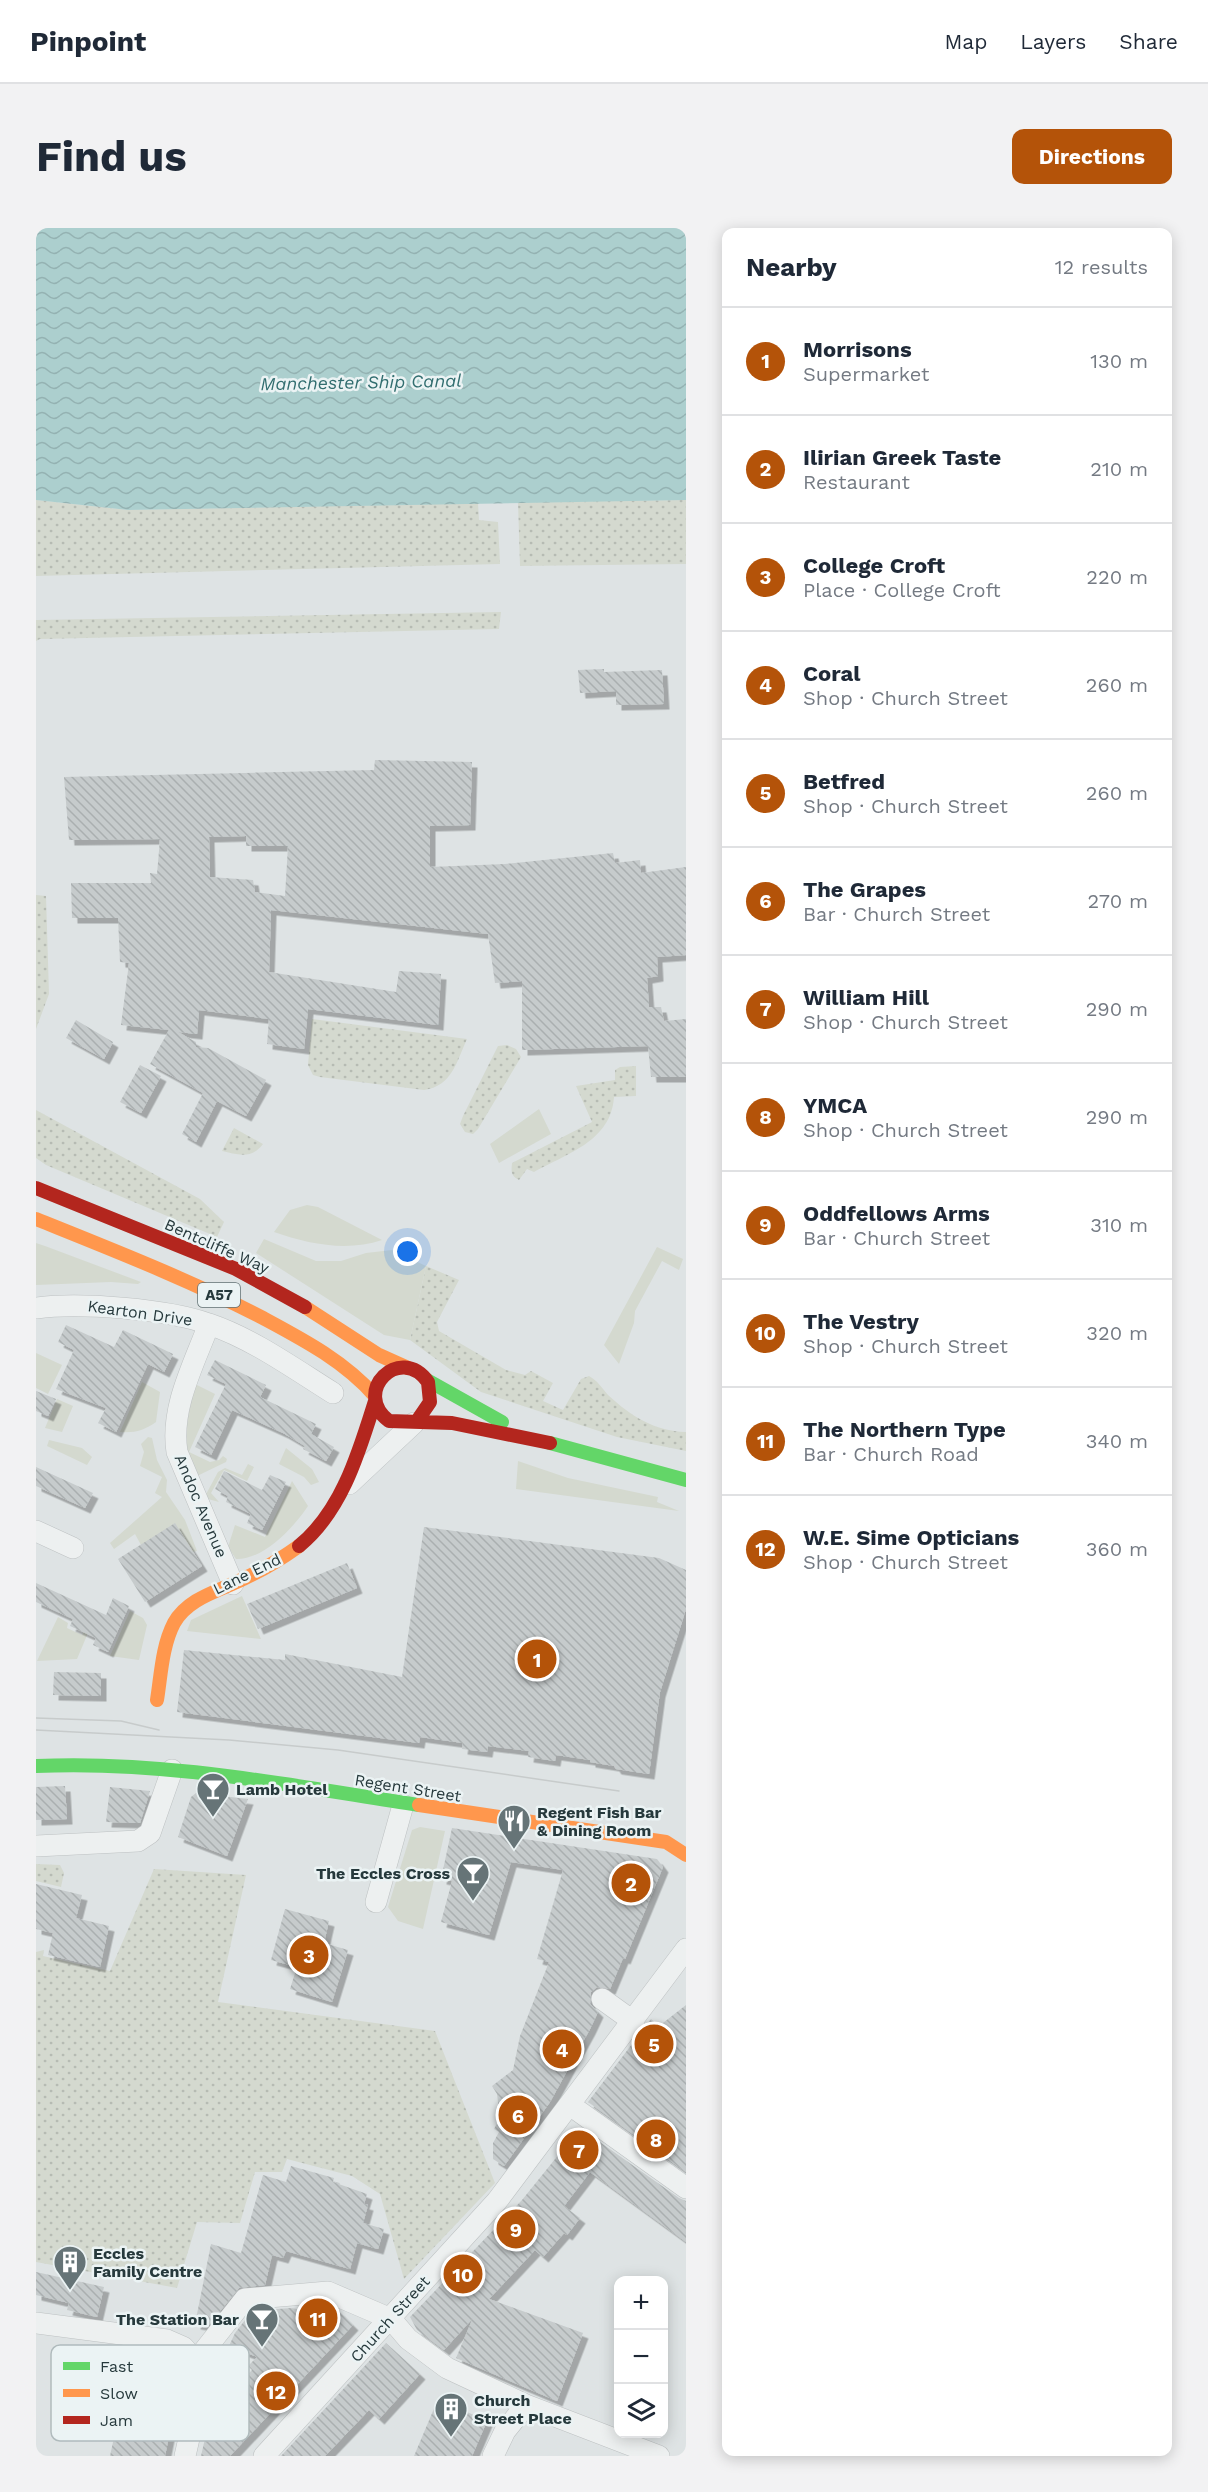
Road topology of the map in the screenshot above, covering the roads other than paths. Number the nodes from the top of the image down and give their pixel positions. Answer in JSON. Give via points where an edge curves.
{"nodes":[{"id":1,"x":36,"y":1186,"type":"edge"},
{"id":2,"x":39,"y":1222,"type":"edge"},
{"id":3,"x":36,"y":1308,"type":"edge"},
{"id":4,"x":208,"y":1323,"type":"junction"},
{"id":5,"x":408,"y":1368,"type":"junction"},
{"id":6,"x":427,"y":1380,"type":"junction"},
{"id":7,"x":333,"y":1393,"type":"dead end"},
{"id":8,"x":375,"y":1399,"type":"junction"},
{"id":9,"x":416,"y":1422,"type":"junction"},
{"id":10,"x":541,"y":1441,"type":"junction"},
{"id":11,"x":686,"y":1480,"type":"edge"},
{"id":12,"x":343,"y":1489,"type":"junction"},
{"id":13,"x":36,"y":1531,"type":"edge"},
{"id":14,"x":73,"y":1548,"type":"dead end"},
{"id":15,"x":233,"y":1584,"type":"junction"},
{"id":16,"x":157,"y":1700,"type":"dead end"},
{"id":17,"x":36,"y":1766,"type":"edge"},
{"id":18,"x":172,"y":1770,"type":"junction"},
{"id":19,"x":403,"y":1805,"type":"junction"},
{"id":20,"x":36,"y":1846,"type":"edge"},
{"id":21,"x":686,"y":1855,"type":"edge"},
{"id":22,"x":376,"y":1902,"type":"dead end"},
{"id":23,"x":686,"y":1949,"type":"edge"},
{"id":24,"x":602,"y":1999,"type":"dead end"},
{"id":25,"x":634,"y":2022,"type":"junction"},
{"id":26,"x":570,"y":2105,"type":"junction"},
{"id":27,"x":686,"y":2188,"type":"edge"},
{"id":28,"x":391,"y":2319,"type":"junction"},
{"id":29,"x":36,"y":2323,"type":"edge"},
{"id":30,"x":178,"y":2345,"type":"edge"},
{"id":31,"x":208,"y":2345,"type":"edge"},
{"id":32,"x":526,"y":2405,"type":"junction"},
{"id":33,"x":188,"y":2441,"type":"edge"},
{"id":34,"x":185,"y":2456,"type":"edge"},
{"id":35,"x":264,"y":2456,"type":"edge"},
{"id":36,"x":493,"y":2456,"type":"edge"},
{"id":37,"x":659,"y":2456,"type":"edge"}],
"edges":[{"from":1,"to":5,"type":"main road","name":"Bentcliffe Way","number":"A57","via":[[236,1269],[379,1355]]},
{"from":2,"to":8,"type":"main road","number":"A57","via":[[224,1297],[332,1357],[361,1379]]},
{"from":3,"to":4,"type":"street","name":"Kearton Drive","via":[[87,1305]]},
{"from":4,"to":7,"type":"street","name":"Kearton Drive","via":[[257,1346]]},
{"from":4,"to":15,"type":"street","name":"Andoc Avenue","via":[[182,1395],[175,1436],[177,1452]]},
{"from":5,"to":6,"type":"main road","number":"A57"},
{"from":5,"to":8,"type":"main road","via":[[385,1374],[376,1388]]},
{"from":6,"to":9,"type":"main road","via":[[431,1403]]},
{"from":6,"to":10,"type":"main road","via":[[471,1407]]},
{"from":8,"to":9,"type":"main road","number":"A57","via":[[389,1421],[406,1425]]},
{"from":8,"to":12,"type":"main road","name":"Lane End"},
{"from":9,"to":10,"type":"main road","number":"A57","via":[[467,1425]]},
{"from":9,"to":12,"type":"street","name":"Lane End"},
{"from":10,"to":11,"type":"main road","number":"A57"},
{"from":12,"to":15,"type":"main road","name":"Lane End","via":[[325,1519],[299,1546]]},
{"from":13,"to":14,"type":"street"},
{"from":15,"to":16,"type":"main road","name":"Lane End","via":[[205,1594],[175,1621]]},
{"from":17,"to":18,"type":"main road","name":"Regent Street","via":[[80,1764]]},
{"from":18,"to":19,"type":"main road","name":"Regent Street"},
{"from":18,"to":20,"type":"street","via":[[150,1833],[138,1841]]},
{"from":19,"to":21,"type":"main road","name":"Regent Street","via":[[666,1842]]},
{"from":19,"to":22,"type":"street"},
{"from":23,"to":25,"type":"street","name":"Church Street"},
{"from":24,"to":25,"type":"street"},
{"from":25,"to":26,"type":"street","name":"Church Street"},
{"from":26,"to":27,"type":"street"},
{"from":26,"to":28,"type":"street","name":"Church Street","via":[[498,2201]]},
{"from":28,"to":31,"type":"street","via":[[328,2292],[245,2298]]},
{"from":28,"to":32,"type":"street","via":[[408,2339],[447,2368]]},
{"from":28,"to":35,"type":"street","name":"Church Street"},
{"from":29,"to":30,"type":"street","via":[[166,2340]]},
{"from":32,"to":36,"type":"street"},
{"from":32,"to":37,"type":"street"},
{"from":33,"to":34,"type":"street"}]}
